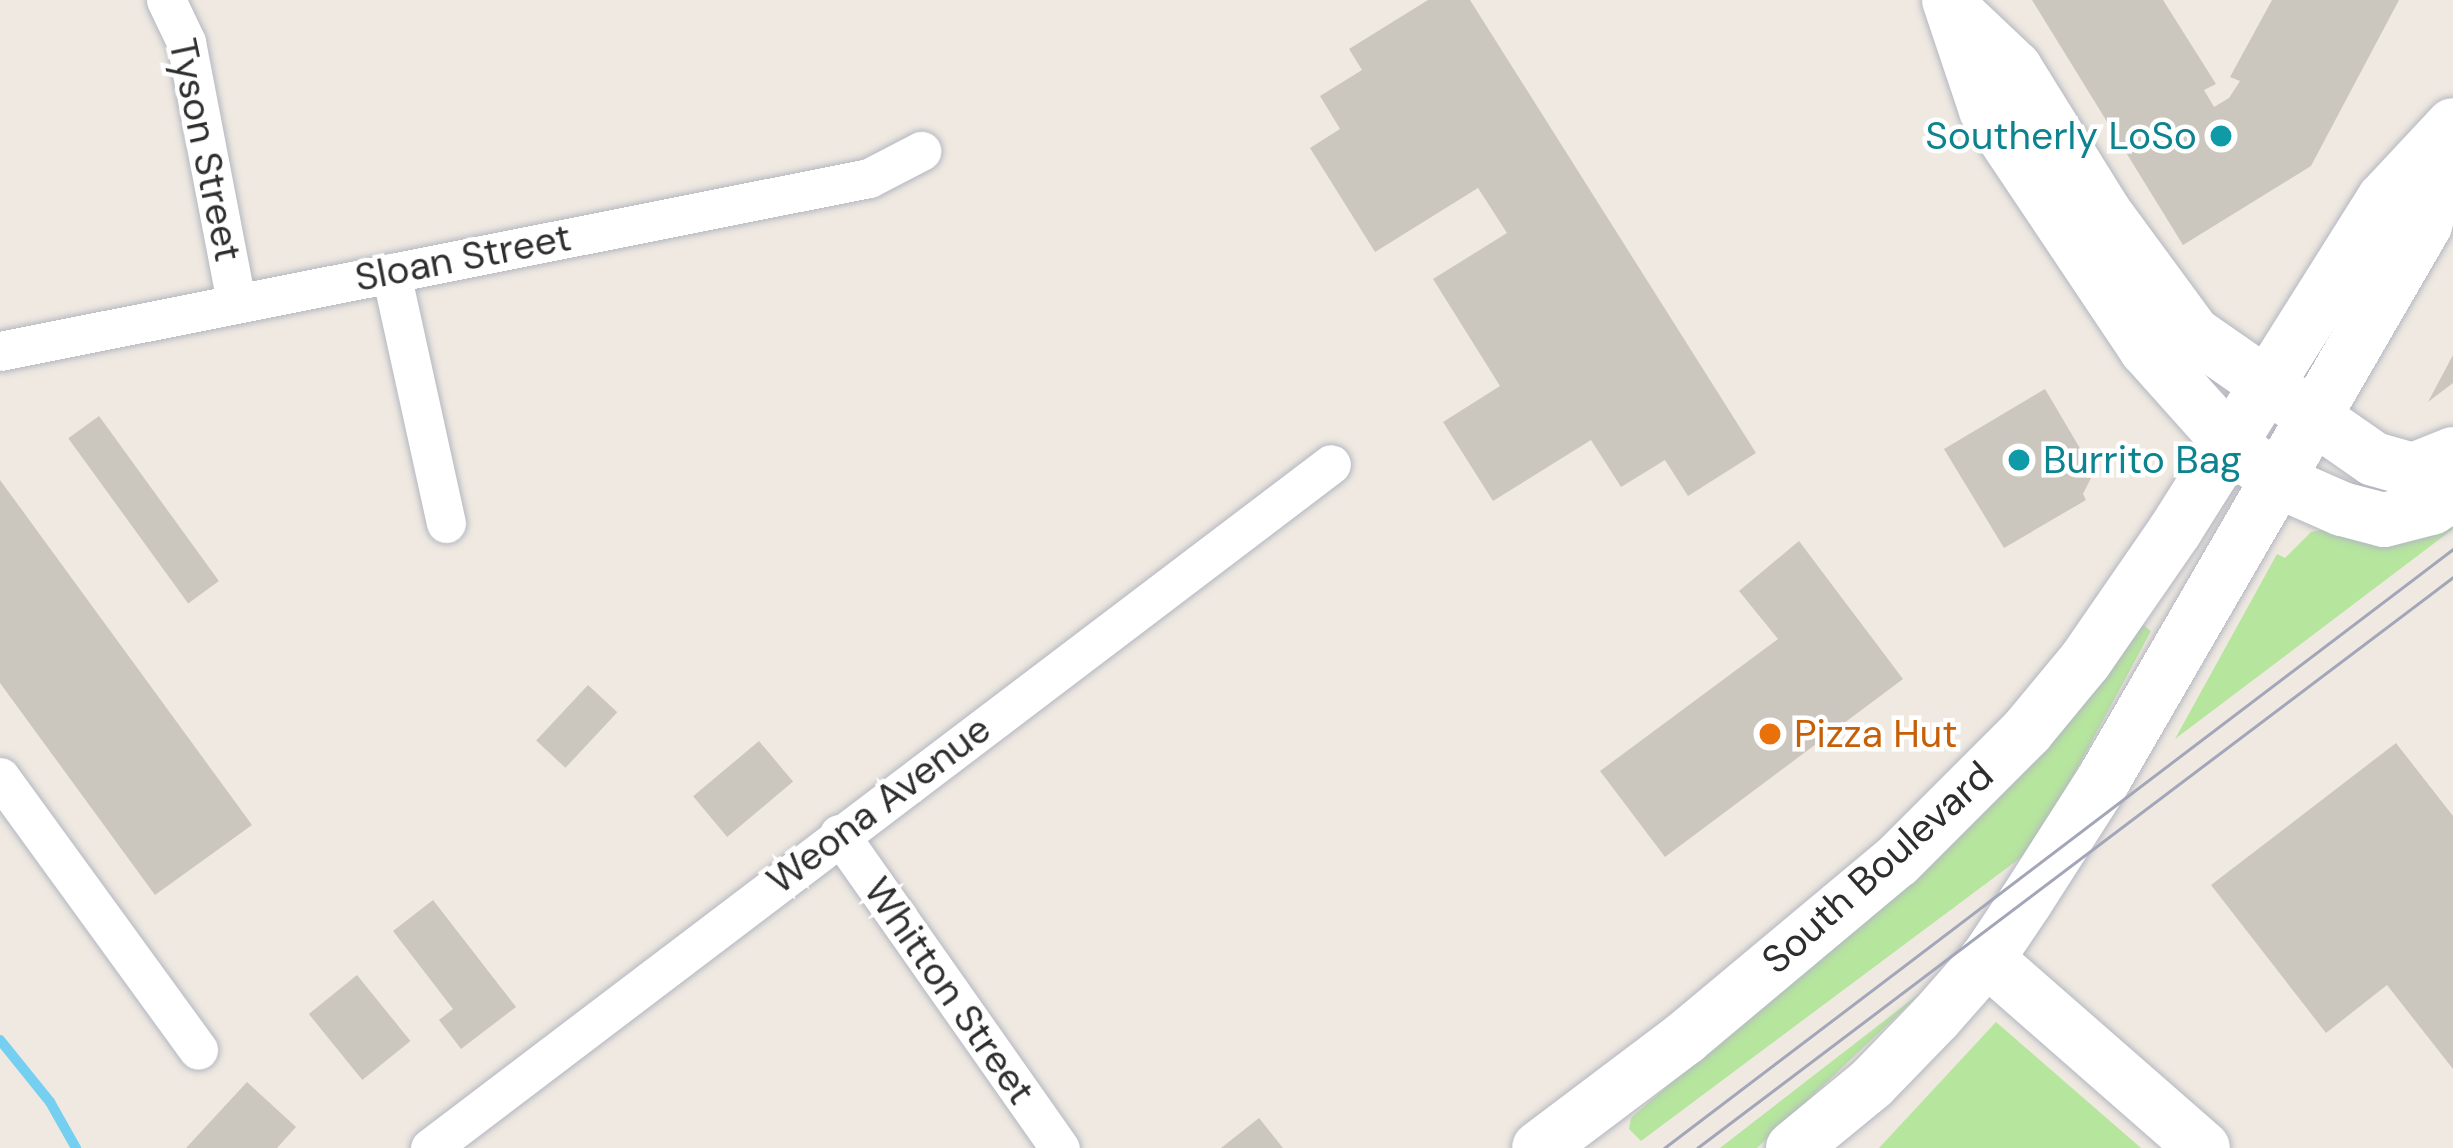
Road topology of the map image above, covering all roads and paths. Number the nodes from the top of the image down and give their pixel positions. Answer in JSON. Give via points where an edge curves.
{"nodes":[{"id":1,"x":166,"y":0,"type":"edge"},
{"id":2,"x":1953,"y":6,"type":"edge"},
{"id":3,"x":2453,"y":126,"type":"edge"},
{"id":4,"x":921,"y":151,"type":"dead end"},
{"id":5,"x":391,"y":273,"type":"junction"},
{"id":6,"x":236,"y":302,"type":"junction"},
{"id":7,"x":0,"y":352,"type":"edge"},
{"id":8,"x":2266,"y":387,"type":"junction"},
{"id":9,"x":2311,"y":420,"type":"junction"},
{"id":10,"x":2230,"y":443,"type":"junction"},
{"id":11,"x":2453,"y":454,"type":"edge"},
{"id":12,"x":1331,"y":464,"type":"dead end"},
{"id":13,"x":2276,"y":480,"type":"junction"},
{"id":14,"x":2453,"y":494,"type":"edge"},
{"id":15,"x":446,"y":524,"type":"dead end"},
{"id":16,"x":0,"y":777,"type":"edge"},
{"id":17,"x":838,"y":834,"type":"junction"},
{"id":18,"x":1987,"y":959,"type":"junction"},
{"id":19,"x":198,"y":1050,"type":"dead end"},
{"id":20,"x":430,"y":1148,"type":"edge"},
{"id":21,"x":1060,"y":1148,"type":"edge"},
{"id":22,"x":1539,"y":1148,"type":"edge"},
{"id":23,"x":1793,"y":1148,"type":"edge"},
{"id":24,"x":2203,"y":1148,"type":"edge"}],
"edges":[{"from":1,"to":6,"type":"street","name":"Tyson Street","via":[[187,42]]},
{"from":2,"to":8,"type":"main road","via":[[2015,68],[2104,213],[2194,334]]},
{"from":2,"to":10,"type":"main road","via":[[1986,110],[2146,349]]},
{"from":3,"to":8,"type":"main road","name":"South Boulevard","via":[[2384,199]]},
{"from":3,"to":9,"type":"main road","name":"South Boulevard","via":[[2425,225]]},
{"from":4,"to":5,"type":"street","name":"Sloan Street","via":[[869,178]]},
{"from":5,"to":6,"type":"street","name":"Sloan Street"},
{"from":5,"to":15,"type":"street"},
{"from":6,"to":7,"type":"street","name":"Sloan Street"},
{"from":8,"to":9,"type":"main road"},
{"from":8,"to":10,"type":"main road","name":"South Boulevard"},
{"from":9,"to":11,"type":"main road","via":[[2374,459],[2413,470]]},
{"from":9,"to":13,"type":"main road","name":"South Boulevard"},
{"from":10,"to":13,"type":"main road"},
{"from":10,"to":22,"type":"main road","name":"South Boulevard","via":[[2085,661],[2027,731],[1897,862]]},
{"from":12,"to":17,"type":"street","name":"Weona Avenue"},
{"from":13,"to":14,"type":"main road","via":[[2384,520]]},
{"from":13,"to":18,"type":"main road","name":"South Boulevard","via":[[2104,779]]},
{"from":16,"to":19,"type":"street"},
{"from":17,"to":20,"type":"street","name":"Weona Avenue"},
{"from":17,"to":21,"type":"street","name":"Whitton Street"},
{"from":18,"to":23,"type":"main road","name":"South Boulevard","via":[[1871,1084]]},
{"from":18,"to":24,"type":"main road"}]}
